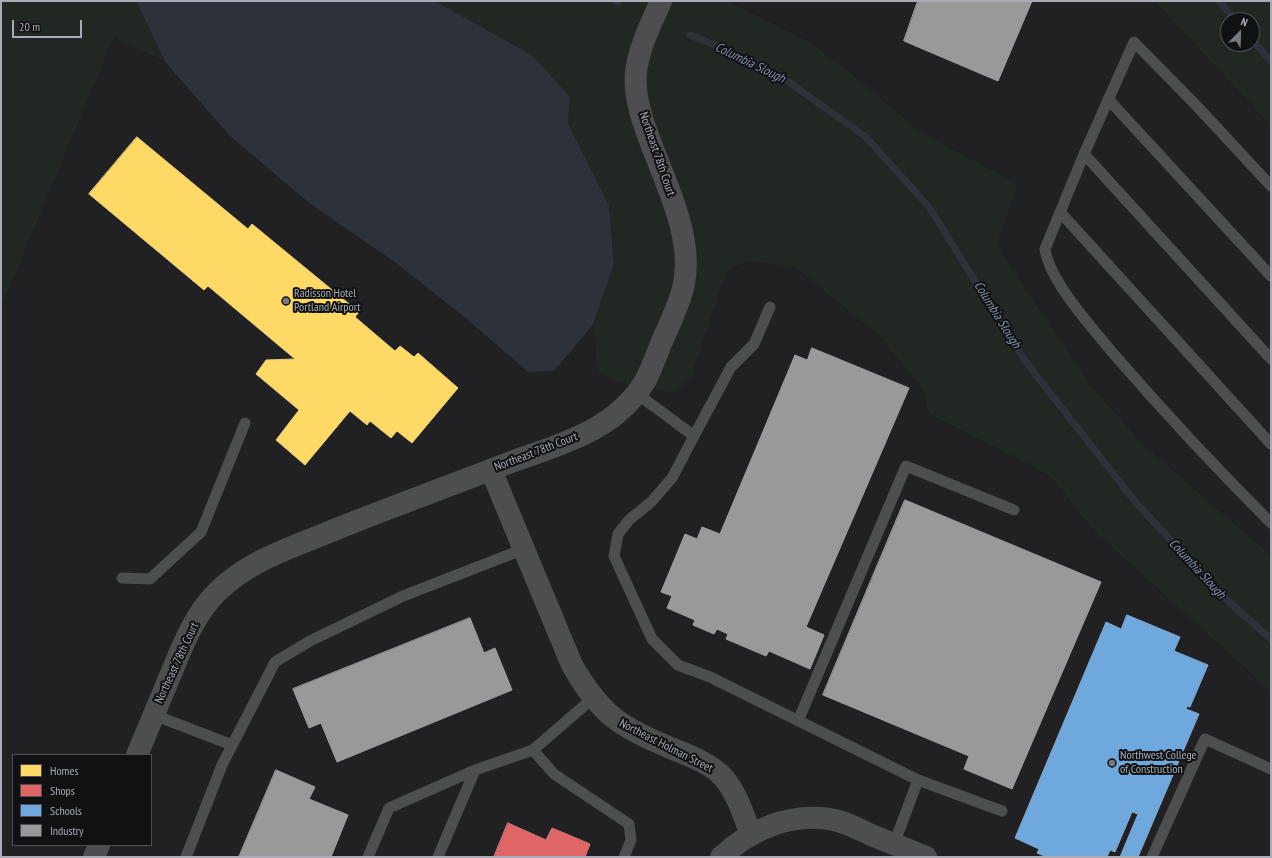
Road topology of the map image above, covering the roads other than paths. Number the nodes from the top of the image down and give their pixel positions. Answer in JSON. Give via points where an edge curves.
{"nodes":[{"id":1,"x":661,"y":1,"type":"edge"},
{"id":2,"x":1108,"y":99,"type":"junction"},
{"id":3,"x":1084,"y":154,"type":"junction"},
{"id":4,"x":1271,"y":186,"type":"edge"},
{"id":5,"x":1060,"y":212,"type":"junction"},
{"id":6,"x":1271,"y":276,"type":"edge"},
{"id":7,"x":770,"y":307,"type":"dead end"},
{"id":8,"x":1271,"y":359,"type":"edge"},
{"id":9,"x":636,"y":393,"type":"junction"},
{"id":10,"x":245,"y":423,"type":"dead end"},
{"id":11,"x":694,"y":436,"type":"junction"},
{"id":12,"x":1271,"y":444,"type":"edge"},
{"id":13,"x":492,"y":470,"type":"junction"},
{"id":14,"x":1014,"y":510,"type":"dead end"},
{"id":15,"x":1271,"y":523,"type":"edge"},
{"id":16,"x":524,"y":549,"type":"junction"},
{"id":17,"x":122,"y":578,"type":"dead end"},
{"id":18,"x":593,"y":698,"type":"junction"},
{"id":19,"x":154,"y":715,"type":"junction"},
{"id":20,"x":798,"y":721,"type":"junction"},
{"id":21,"x":232,"y":745,"type":"junction"},
{"id":22,"x":533,"y":750,"type":"junction"},
{"id":23,"x":137,"y":754,"type":"edge"},
{"id":24,"x":1271,"y":769,"type":"edge"},
{"id":25,"x":475,"y":770,"type":"junction"},
{"id":26,"x":918,"y":780,"type":"junction"},
{"id":27,"x":1002,"y":811,"type":"dead end"},
{"id":28,"x":752,"y":835,"type":"junction"},
{"id":29,"x":894,"y":844,"type":"junction"},
{"id":30,"x":99,"y":846,"type":"edge"},
{"id":31,"x":94,"y":857,"type":"edge"},
{"id":32,"x":186,"y":857,"type":"edge"},
{"id":33,"x":368,"y":857,"type":"edge"},
{"id":34,"x":438,"y":857,"type":"edge"},
{"id":35,"x":624,"y":857,"type":"edge"},
{"id":36,"x":721,"y":857,"type":"edge"},
{"id":37,"x":926,"y":857,"type":"edge"},
{"id":38,"x":1152,"y":857,"type":"edge"}],
"edges":[{"from":1,"to":9,"type":"street","name":"Northeast 78th Court","via":[[642,46],[636,73],[638,96],[648,135],[672,195],[685,246],[684,281],[672,318],[645,381]]},
{"from":2,"to":3,"type":"lane"},
{"from":2,"to":4,"type":"lane","via":[[1134,42],[1194,102]]},
{"from":2,"to":6,"type":"lane"},
{"from":3,"to":5,"type":"lane"},
{"from":3,"to":8,"type":"lane"},
{"from":5,"to":12,"type":"lane"},
{"from":5,"to":15,"type":"lane","via":[[1045,249],[1047,259],[1080,314],[1149,395]]},
{"from":7,"to":11,"type":"lane","via":[[754,344],[731,367]]},
{"from":9,"to":11,"type":"lane"},
{"from":9,"to":13,"type":"street","name":"Northeast 78th Court","via":[[628,405],[604,424]]},
{"from":10,"to":17,"type":"lane","via":[[201,532],[150,579]]},
{"from":11,"to":20,"type":"lane","via":[[672,478],[618,534],[614,556],[652,639],[678,665],[710,677]]},
{"from":13,"to":16,"type":"street","name":"Northeast Holman Street"},
{"from":13,"to":19,"type":"street","name":"Northeast 78th Court","via":[[277,553],[230,580],[202,610],[184,642]]},
{"from":14,"to":20,"type":"lane","via":[[906,466]]},
{"from":16,"to":18,"type":"street","name":"Northeast Holman Street","via":[[572,665]]},
{"from":16,"to":21,"type":"lane","via":[[403,596],[310,641],[275,662]]},
{"from":18,"to":22,"type":"lane"},
{"from":18,"to":28,"type":"street","name":"Northeast Holman Street","via":[[614,719],[636,733],[705,763],[723,777],[739,802]]},
{"from":19,"to":21,"type":"lane"},
{"from":19,"to":23,"type":"street","name":"Northeast 78th Court"},
{"from":20,"to":26,"type":"lane"},
{"from":21,"to":32,"type":"lane"},
{"from":22,"to":25,"type":"lane"},
{"from":22,"to":35,"type":"lane","via":[[554,774],[629,824],[631,840]]},
{"from":24,"to":38,"type":"lane","via":[[1205,739]]},
{"from":25,"to":33,"type":"lane","via":[[389,808]]},
{"from":25,"to":34,"type":"lane"},
{"from":26,"to":27,"type":"lane"},
{"from":26,"to":29,"type":"lane"},
{"from":28,"to":29,"type":"street","via":[[791,819],[830,819]]},
{"from":28,"to":36,"type":"street"},
{"from":29,"to":37,"type":"street"},
{"from":30,"to":31,"type":"street"}]}
